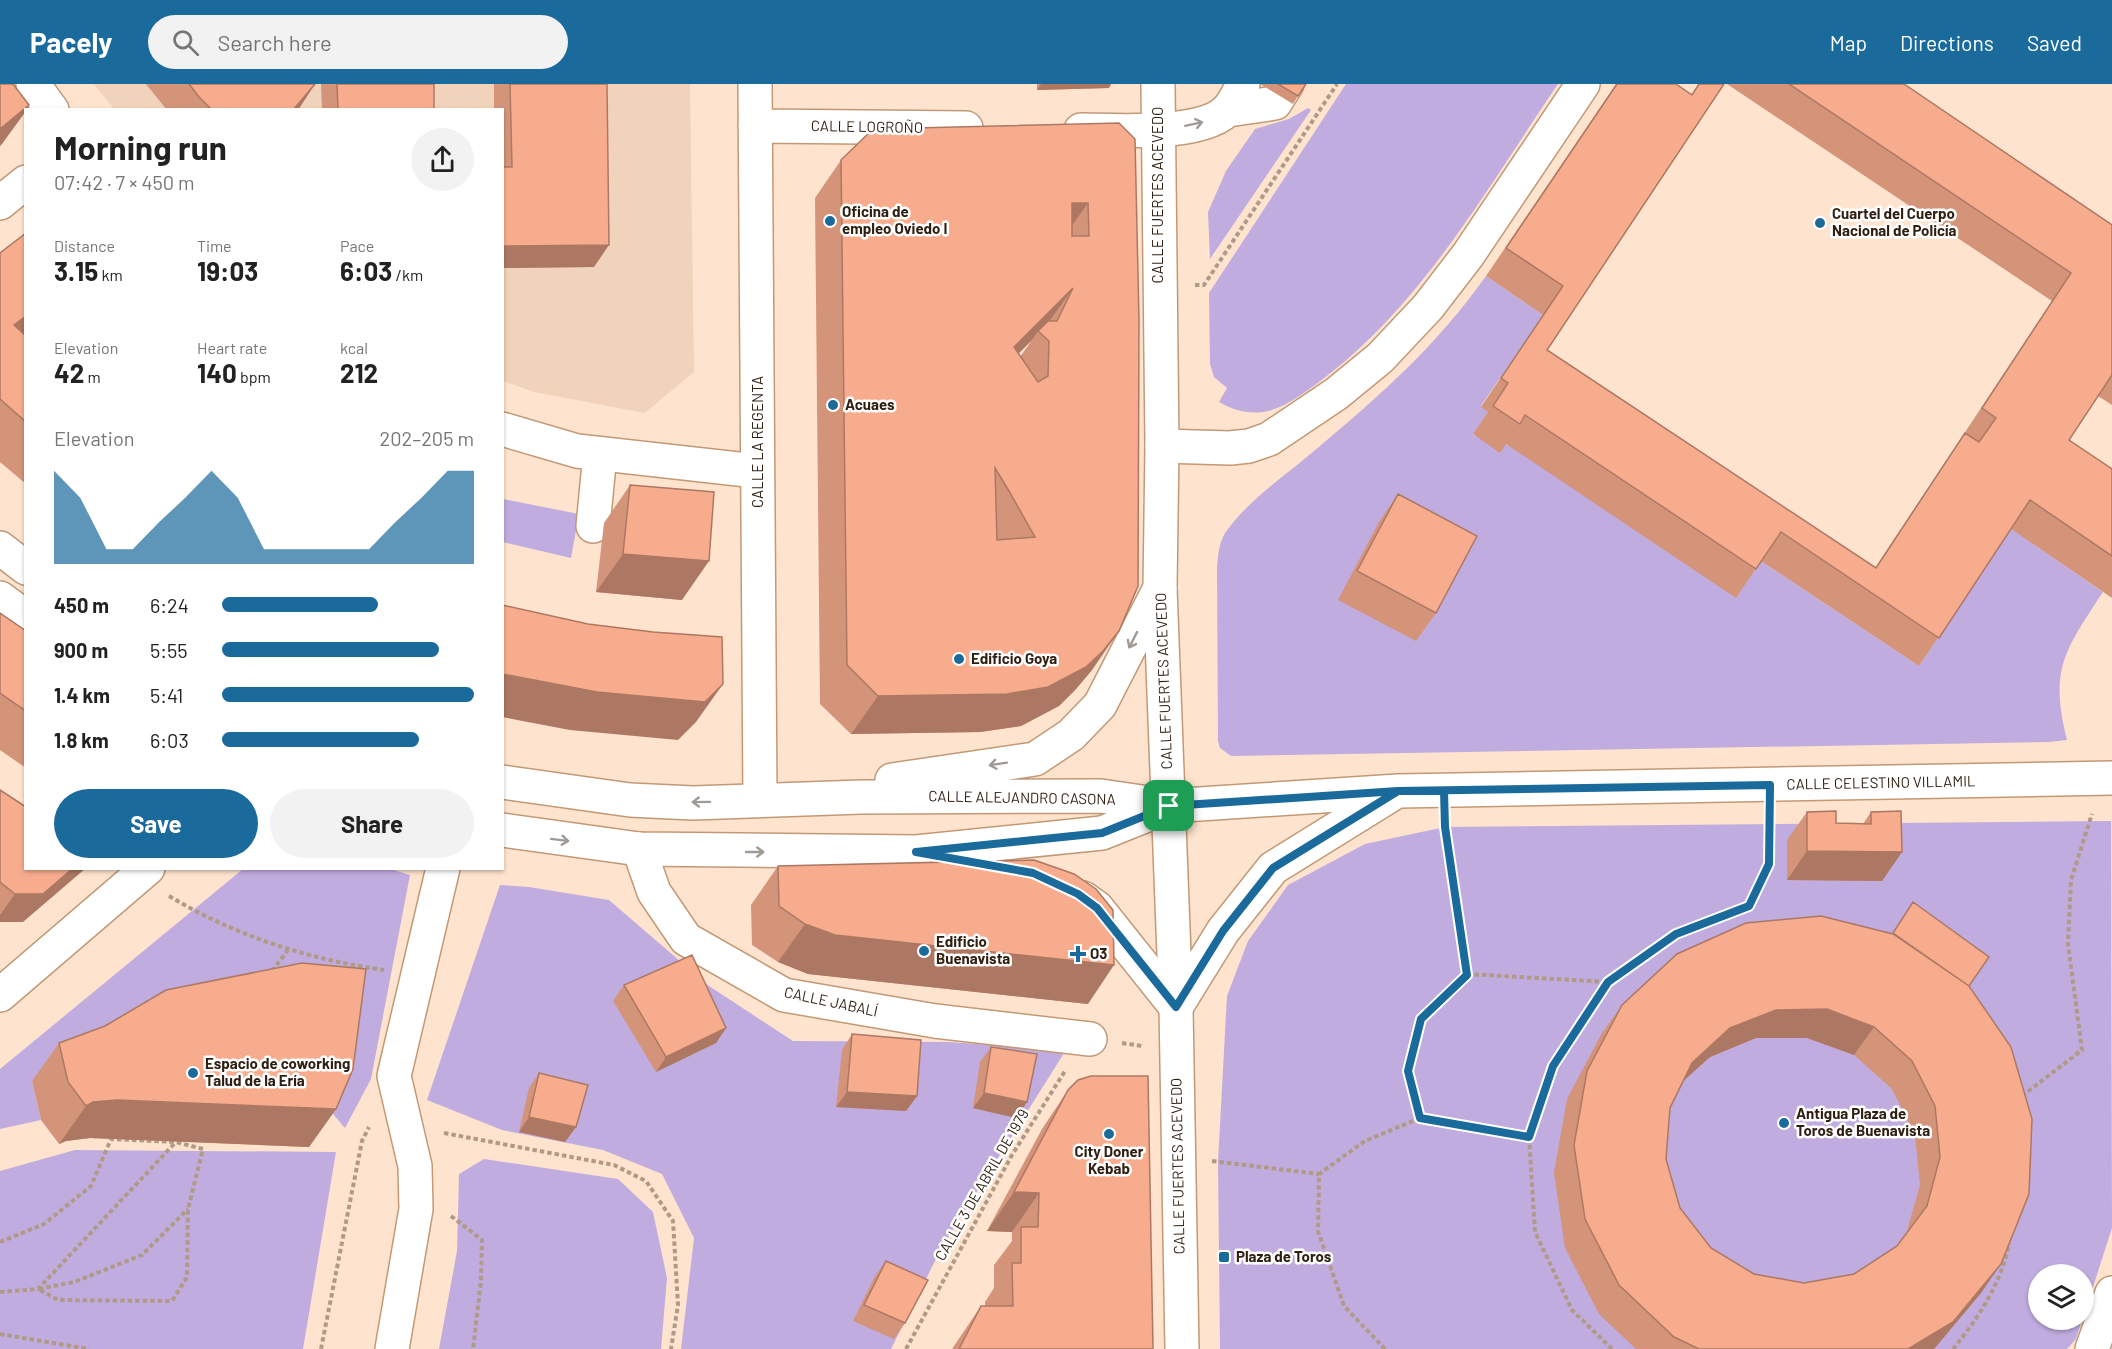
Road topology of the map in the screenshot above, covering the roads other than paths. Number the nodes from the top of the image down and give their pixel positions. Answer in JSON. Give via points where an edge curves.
{"nodes":[{"id":1,"x":33,"y":84,"type":"edge"},
{"id":2,"x":755,"y":84,"type":"edge"},
{"id":3,"x":1158,"y":84,"type":"edge"},
{"id":4,"x":1287,"y":84,"type":"edge"},
{"id":5,"x":1583,"y":84,"type":"edge"},
{"id":6,"x":1236,"y":97,"type":"edge"},
{"id":7,"x":51,"y":108,"type":"edge"},
{"id":8,"x":755,"y":126,"type":"junction"},
{"id":9,"x":996,"y":129,"type":"edge"},
{"id":10,"x":1055,"y":129,"type":"edge"},
{"id":11,"x":1158,"y":132,"type":"junction"},
{"id":12,"x":24,"y":184,"type":"edge"},
{"id":13,"x":0,"y":203,"type":"edge"},
{"id":14,"x":504,"y":430,"type":"edge"},
{"id":15,"x":1162,"y":446,"type":"junction"},
{"id":16,"x":600,"y":454,"type":"junction"},
{"id":17,"x":756,"y":471,"type":"junction"},
{"id":18,"x":593,"y":526,"type":"dead end"},
{"id":19,"x":0,"y":548,"type":"edge"},
{"id":20,"x":24,"y":566,"type":"edge"},
{"id":21,"x":1160,"y":588,"type":"junction"},
{"id":22,"x":0,"y":598,"type":"edge"},
{"id":23,"x":24,"y":616,"type":"edge"},
{"id":24,"x":2108,"y":778,"type":"edge"},
{"id":25,"x":504,"y":782,"type":"edge"},
{"id":26,"x":1398,"y":791,"type":"junction"},
{"id":27,"x":760,"y":800,"type":"junction"},
{"id":28,"x":1169,"y":806,"type":"junction"},
{"id":29,"x":504,"y":830,"type":"edge"},
{"id":30,"x":639,"y":849,"type":"junction"},
{"id":31,"x":916,"y":852,"type":"junction"},
{"id":32,"x":443,"y":870,"type":"edge"},
{"id":33,"x":1022,"y":871,"type":"edge"},
{"id":34,"x":142,"y":873,"type":"edge"},
{"id":35,"x":1060,"y":886,"type":"edge"},
{"id":36,"x":0,"y":995,"type":"edge"},
{"id":37,"x":1176,"y":1007,"type":"junction"},
{"id":38,"x":1090,"y":1039,"type":"road end"},
{"id":39,"x":2112,"y":1293,"type":"edge"},
{"id":40,"x":392,"y":1349,"type":"edge"},
{"id":41,"x":1182,"y":1349,"type":"edge"},
{"id":42,"x":2092,"y":1349,"type":"edge"}],
"edges":[{"from":1,"to":7,"type":"main road"},
{"from":2,"to":8,"type":"main road","name":"CALLE LA REGENTA"},
{"from":3,"to":11,"type":"main road","name":"CALLE FUERTES ACEVEDO"},
{"from":4,"to":6,"type":"main road","via":[[1275,103]]},
{"from":5,"to":15,"type":"main road","via":[[1468,255],[1428,307],[1380,358],[1336,394],[1269,439],[1230,448]]},
{"from":11,"to":6,"type":"main road","one_way":true,"via":[[1205,122]]},
{"from":8,"to":9,"type":"main road","name":"CALLE LOGROÑO"},
{"from":8,"to":17,"type":"main road","name":"CALLE LA REGENTA","via":[[759,412]]},
{"from":10,"to":11,"type":"main road"},
{"from":11,"to":15,"type":"main road","name":"CALLE FUERTES ACEVEDO"},
{"from":12,"to":13,"type":"main road"},
{"from":14,"to":16,"type":"main road","via":[[576,452]]},
{"from":15,"to":21,"type":"main road","name":"CALLE FUERTES ACEVEDO"},
{"from":16,"to":17,"type":"main road"},
{"from":16,"to":18,"type":"main road"},
{"from":17,"to":27,"type":"main road","name":"CALLE LA REGENTA","via":[[760,528]]},
{"from":19,"to":20,"type":"main road"},
{"from":21,"to":27,"type":"main road","name":"CALLE ALEJANDRO CASONA","one_way":true,"via":[[1100,705],[1071,735],[1035,759]]},
{"from":21,"to":28,"type":"main road","name":"CALLE FUERTES ACEVEDO"},
{"from":22,"to":23,"type":"main road"},
{"from":24,"to":26,"type":"main road","name":"CALLE CELESTINO VILLAMIL"},
{"from":27,"to":25,"type":"main road","name":"CALLE ALEJANDRO CASONA","one_way":true,"via":[[630,800]]},
{"from":26,"to":28,"type":"main road","name":"CALLE CELESTINO VILLAMIL"},
{"from":26,"to":37,"type":"main road","via":[[1273,868],[1223,931]]},
{"from":27,"to":28,"type":"main road","name":"CALLE ALEJANDRO CASONA","via":[[1101,796]]},
{"from":28,"to":31,"type":"main road","name":"CALLE ALEJANDRO CASONA","via":[[1102,833]]},
{"from":28,"to":37,"type":"main road","name":"CALLE FUERTES ACEVEDO"},
{"from":29,"to":30,"type":"main road","name":"CALLE ALEJANDRO CASONA","one_way":true},
{"from":30,"to":31,"type":"main road","name":"CALLE ALEJANDRO CASONA","one_way":true},
{"from":30,"to":38,"type":"main road","name":"CALLE JABALÍ","via":[[654,892],[686,939],[784,995],[935,1021]]},
{"from":31,"to":33,"type":"main road","name":"CALLE ALEJANDRO CASONA"},
{"from":32,"to":40,"type":"main road","via":[[394,1076],[415,1166],[416,1209]]},
{"from":34,"to":36,"type":"main road"},
{"from":35,"to":37,"type":"main road","via":[[1097,908]]},
{"from":37,"to":41,"type":"main road","name":"CALLE FUERTES ACEVEDO"},
{"from":39,"to":42,"type":"main road"}]}
